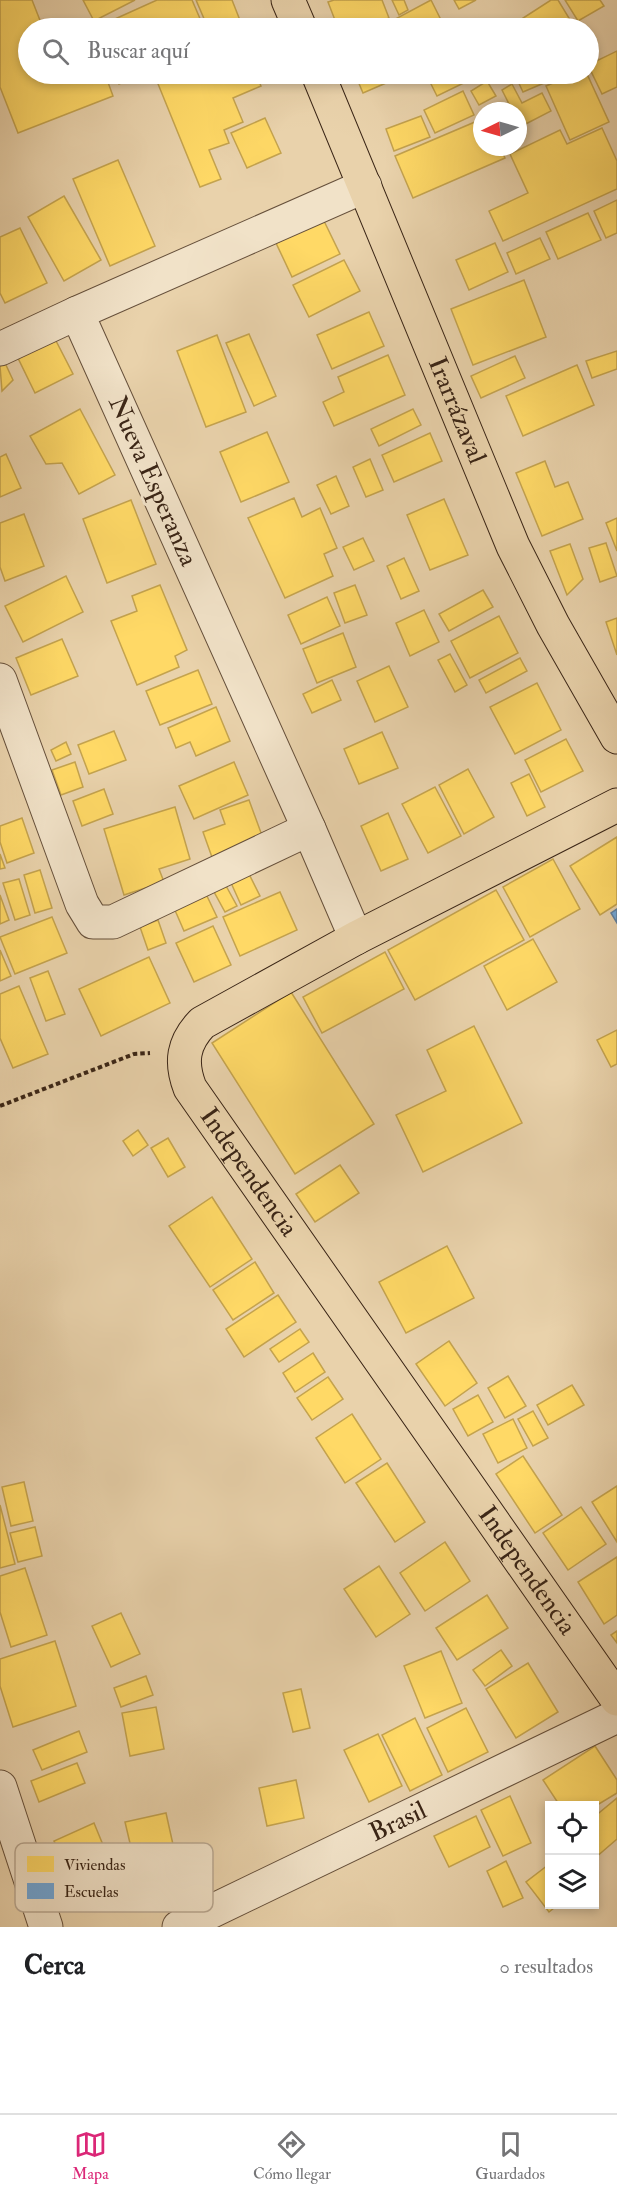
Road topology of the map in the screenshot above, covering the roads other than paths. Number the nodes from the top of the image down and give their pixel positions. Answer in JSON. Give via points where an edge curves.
{"nodes":[{"id":1,"x":288,"y":0,"type":"edge"},
{"id":2,"x":296,"y":18,"type":"edge"},
{"id":3,"x":322,"y":84,"type":"edge"},
{"id":4,"x":365,"y":186,"type":"junction"},
{"id":5,"x":77,"y":313,"type":"junction"},
{"id":6,"x":0,"y":349,"type":"edge"},
{"id":7,"x":0,"y":680,"type":"edge"},
{"id":8,"x":617,"y":737,"type":"edge"},
{"id":9,"x":617,"y":806,"type":"edge"},
{"id":10,"x":309,"y":829,"type":"junction"},
{"id":11,"x":356,"y":938,"type":"junction"},
{"id":12,"x":617,"y":1699,"type":"edge"},
{"id":13,"x":617,"y":1716,"type":"edge"},
{"id":14,"x":0,"y":1787,"type":"edge"},
{"id":15,"x":18,"y":1843,"type":"edge"},
{"id":16,"x":213,"y":1911,"type":"edge"},
{"id":17,"x":41,"y":1912,"type":"edge"},
{"id":18,"x":210,"y":1912,"type":"edge"},
{"id":19,"x":46,"y":1927,"type":"edge"},
{"id":20,"x":179,"y":1927,"type":"edge"}],
"edges":[{"from":1,"to":2,"type":"main road"},
{"from":3,"to":4,"type":"main road","name":"Irarrázaval"},
{"from":4,"to":5,"type":"street"},
{"from":4,"to":8,"type":"main road","name":"Irarrázaval","via":[[513,546]]},
{"from":5,"to":6,"type":"street"},
{"from":5,"to":10,"type":"street","name":"Nueva Esperanza"},
{"from":7,"to":10,"type":"street","via":[[82,904],[93,922],[113,922]]},
{"from":9,"to":11,"type":"main road"},
{"from":10,"to":11,"type":"street","name":"Nueva Esperanza"},
{"from":11,"to":12,"type":"main road","name":"Independencia","via":[[202,1023],[184,1052],[190,1088]]},
{"from":13,"to":16,"type":"street","name":"Brasil"},
{"from":14,"to":15,"type":"street"},
{"from":17,"to":19,"type":"street"},
{"from":18,"to":20,"type":"street","name":"Brasil"}]}
